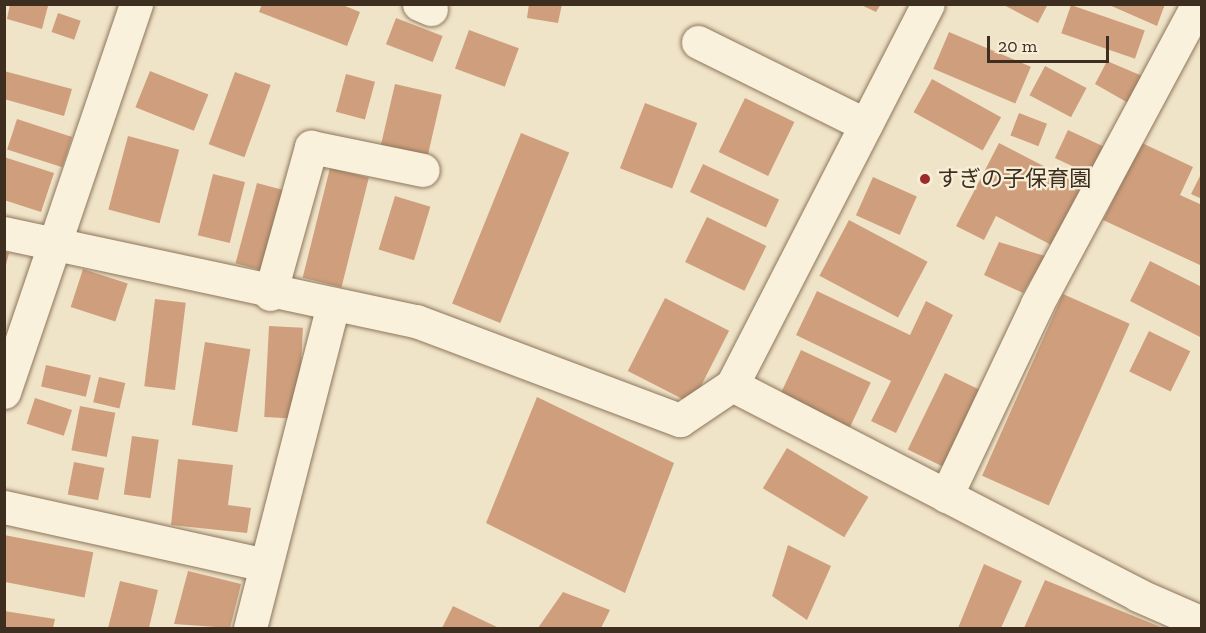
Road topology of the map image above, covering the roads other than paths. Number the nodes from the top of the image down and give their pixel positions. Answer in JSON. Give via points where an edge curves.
{"nodes":[{"id":1,"x":136,"y":4,"type":"edge"},
{"id":2,"x":928,"y":4,"type":"edge"},
{"id":3,"x":1198,"y":4,"type":"edge"},
{"id":4,"x":698,"y":42,"type":"dead end"},
{"id":5,"x":866,"y":125,"type":"junction"},
{"id":6,"x":423,"y":170,"type":"dead end"},
{"id":7,"x":4,"y":233,"type":"edge"},
{"id":8,"x":52,"y":244,"type":"junction"},
{"id":9,"x":270,"y":294,"type":"junction"},
{"id":10,"x":333,"y":305,"type":"junction"},
{"id":11,"x":732,"y":385,"type":"junction"},
{"id":12,"x":4,"y":392,"type":"edge"},
{"id":13,"x":946,"y":496,"type":"junction"},
{"id":14,"x":4,"y":507,"type":"edge"},
{"id":15,"x":265,"y":565,"type":"junction"},
{"id":16,"x":1202,"y":623,"type":"edge"},
{"id":17,"x":250,"y":628,"type":"edge"}],
"edges":[{"from":1,"to":8,"type":"street"},
{"from":2,"to":5,"type":"street"},
{"from":3,"to":13,"type":"street","via":[[1037,304]]},
{"from":4,"to":5,"type":"street"},
{"from":5,"to":11,"type":"street"},
{"from":6,"to":9,"type":"street","via":[[311,147]]},
{"from":7,"to":8,"type":"street"},
{"from":8,"to":9,"type":"street"},
{"from":8,"to":12,"type":"street"},
{"from":9,"to":10,"type":"street"},
{"from":10,"to":11,"type":"street","via":[[416,321],[680,420]]},
{"from":10,"to":15,"type":"street"},
{"from":11,"to":13,"type":"street"},
{"from":13,"to":16,"type":"street"},
{"from":14,"to":15,"type":"street"},
{"from":15,"to":17,"type":"street"}]}
